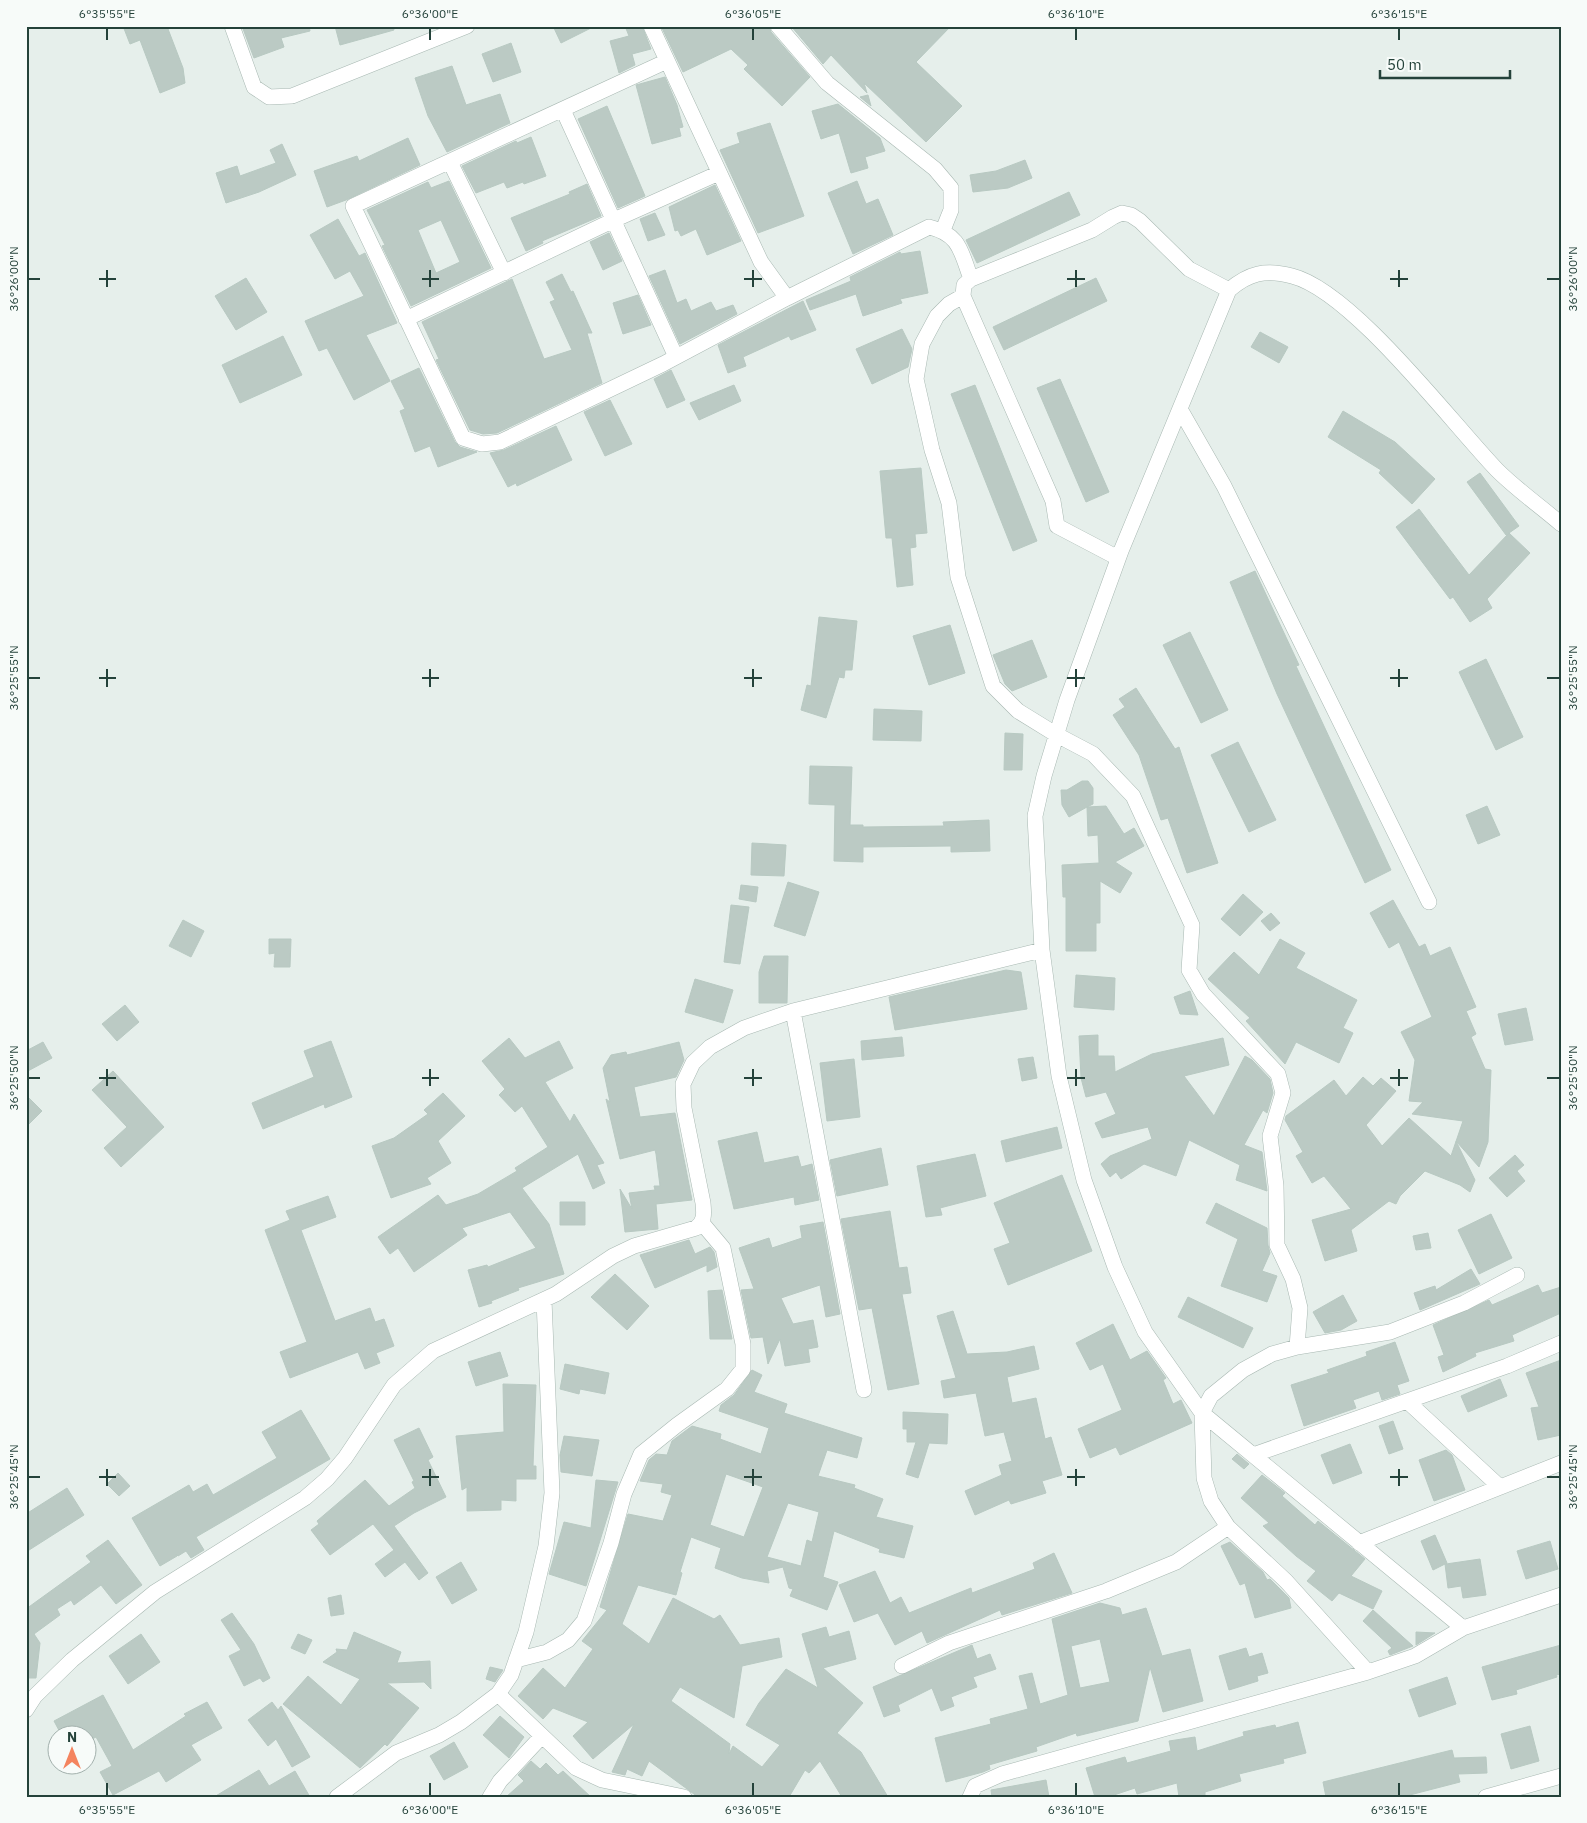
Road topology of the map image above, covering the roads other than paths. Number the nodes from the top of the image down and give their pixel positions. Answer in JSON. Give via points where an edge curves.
{"nodes":[{"id":1,"x":232,"y":26,"type":"edge"},
{"id":2,"x":467,"y":26,"type":"edge"},
{"id":3,"x":651,"y":26,"type":"edge"},
{"id":4,"x":778,"y":26,"type":"edge"},
{"id":5,"x":667,"y":61,"type":"junction"},
{"id":6,"x":564,"y":110,"type":"junction"},
{"id":7,"x":450,"y":162,"type":"junction"},
{"id":8,"x":720,"y":173,"type":"junction"},
{"id":9,"x":614,"y":220,"type":"junction"},
{"id":10,"x":943,"y":230,"type":"junction"},
{"id":11,"x":504,"y":273,"type":"junction"},
{"id":12,"x":971,"y":279,"type":"junction"},
{"id":13,"x":1229,"y":290,"type":"junction"},
{"id":14,"x":963,"y":296,"type":"junction"},
{"id":15,"x":787,"y":298,"type":"junction"},
{"id":16,"x":406,"y":319,"type":"junction"},
{"id":17,"x":676,"y":357,"type":"junction"},
{"id":18,"x":1180,"y":409,"type":"junction"},
{"id":19,"x":1561,"y":524,"type":"edge"},
{"id":20,"x":1118,"y":558,"type":"junction"},
{"id":21,"x":1057,"y":735,"type":"junction"},
{"id":22,"x":1429,"y":902,"type":"dead end"},
{"id":23,"x":1042,"y":950,"type":"junction"},
{"id":24,"x":793,"y":1011,"type":"junction"},
{"id":25,"x":702,"y":1224,"type":"junction"},
{"id":26,"x":1517,"y":1275,"type":"dead end"},
{"id":27,"x":544,"y":1300,"type":"junction"},
{"id":28,"x":1561,"y":1343,"type":"edge"},
{"id":29,"x":1297,"y":1347,"type":"junction"},
{"id":30,"x":864,"y":1390,"type":"dead end"},
{"id":31,"x":1407,"y":1401,"type":"junction"},
{"id":32,"x":1202,"y":1413,"type":"junction"},
{"id":33,"x":1252,"y":1455,"type":"junction"},
{"id":34,"x":1561,"y":1463,"type":"edge"},
{"id":35,"x":1500,"y":1487,"type":"junction"},
{"id":36,"x":1228,"y":1527,"type":"junction"},
{"id":37,"x":1359,"y":1543,"type":"junction"},
{"id":38,"x":1561,"y":1595,"type":"edge"},
{"id":39,"x":1463,"y":1628,"type":"junction"},
{"id":40,"x":516,"y":1660,"type":"junction"},
{"id":41,"x":902,"y":1666,"type":"dead end"},
{"id":42,"x":1368,"y":1672,"type":"junction"},
{"id":43,"x":498,"y":1694,"type":"junction"},
{"id":44,"x":26,"y":1710,"type":"edge"},
{"id":45,"x":542,"y":1736,"type":"junction"},
{"id":46,"x":1561,"y":1776,"type":"edge"},
{"id":47,"x":337,"y":1797,"type":"edge"},
{"id":48,"x":490,"y":1797,"type":"edge"},
{"id":49,"x":684,"y":1797,"type":"edge"},
{"id":50,"x":970,"y":1797,"type":"edge"},
{"id":51,"x":1486,"y":1797,"type":"edge"}],
"edges":[{"from":1,"to":2,"type":"street","via":[[254,86],[269,97],[292,96]]},
{"from":3,"to":5,"type":"street"},
{"from":4,"to":10,"type":"street","via":[[827,83],[936,168],[951,188],[951,210]]},
{"from":5,"to":6,"type":"street"},
{"from":5,"to":8,"type":"street"},
{"from":6,"to":7,"type":"street"},
{"from":6,"to":9,"type":"street"},
{"from":7,"to":11,"type":"street"},
{"from":7,"to":16,"type":"street","via":[[353,206]]},
{"from":8,"to":9,"type":"street"},
{"from":8,"to":15,"type":"street","via":[[761,262]]},
{"from":9,"to":11,"type":"street"},
{"from":9,"to":17,"type":"street"},
{"from":10,"to":12,"type":"street","via":[[957,242]]},
{"from":10,"to":15,"type":"street","via":[[929,227]]},
{"from":11,"to":16,"type":"street"},
{"from":12,"to":13,"type":"street","via":[[1092,230],[1122,213],[1131,214],[1140,221],[1189,269]]},
{"from":12,"to":14,"type":"street","via":[[964,285]]},
{"from":13,"to":18,"type":"street"},
{"from":13,"to":19,"type":"street","via":[[1244,278],[1267,272],[1293,276],[1322,290],[1374,334],[1499,471]]},
{"from":14,"to":20,"type":"street","via":[[1053,501],[1057,526]]},
{"from":14,"to":21,"type":"street","via":[[937,316],[922,344],[916,379],[932,450],[949,502],[958,577],[993,686],[1018,711]]},
{"from":15,"to":17,"type":"street"},
{"from":16,"to":17,"type":"street","via":[[463,438],[482,444],[500,442]]},
{"from":18,"to":20,"type":"street"},
{"from":18,"to":22,"type":"street","via":[[1224,486]]},
{"from":20,"to":21,"type":"street"},
{"from":21,"to":23,"type":"street","via":[[1035,816]]},
{"from":21,"to":29,"type":"street","via":[[1093,754],[1133,796],[1192,925],[1189,970],[1203,994],[1278,1074],[1283,1094],[1270,1136],[1276,1186],[1277,1245],[1293,1279],[1300,1308]]},
{"from":23,"to":24,"type":"street"},
{"from":23,"to":32,"type":"street","via":[[1059,1076],[1084,1180],[1115,1267],[1145,1332]]},
{"from":24,"to":25,"type":"street","via":[[744,1028],[710,1046],[693,1063],[683,1084],[684,1108],[703,1203]]},
{"from":24,"to":30,"type":"street"},
{"from":25,"to":27,"type":"street","via":[[613,1256]]},
{"from":25,"to":40,"type":"street","via":[[724,1248],[742,1344],[742,1369],[727,1389],[641,1454],[624,1494],[584,1621],[568,1640],[547,1652]]},
{"from":26,"to":29,"type":"street","via":[[1464,1303],[1390,1332]]},
{"from":27,"to":40,"type":"street","via":[[552,1493],[546,1546],[526,1632]]},
{"from":27,"to":44,"type":"street","via":[[433,1351],[394,1386],[327,1479],[305,1498],[155,1592],[72,1660],[35,1696]]},
{"from":28,"to":31,"type":"street"},
{"from":29,"to":32,"type":"street","via":[[1272,1354],[1242,1370],[1211,1396]]},
{"from":31,"to":33,"type":"street"},
{"from":31,"to":35,"type":"street"},
{"from":32,"to":33,"type":"street"},
{"from":32,"to":36,"type":"street","via":[[1204,1478],[1211,1501]]},
{"from":33,"to":37,"type":"street"},
{"from":34,"to":35,"type":"street"},
{"from":35,"to":37,"type":"street"},
{"from":36,"to":41,"type":"street","via":[[1176,1562],[1106,1591],[949,1644]]},
{"from":36,"to":42,"type":"street","via":[[1286,1581]]},
{"from":37,"to":39,"type":"street"},
{"from":38,"to":39,"type":"street"},
{"from":39,"to":42,"type":"street","via":[[1415,1656]]},
{"from":40,"to":43,"type":"street","via":[[511,1675]]},
{"from":42,"to":50,"type":"street","via":[[1002,1774],[975,1786]]},
{"from":43,"to":45,"type":"street"},
{"from":43,"to":47,"type":"street","via":[[454,1726],[396,1753]]},
{"from":45,"to":48,"type":"street","via":[[500,1781]]},
{"from":45,"to":49,"type":"street","via":[[576,1768],[602,1780]]},
{"from":46,"to":51,"type":"street"}]}
